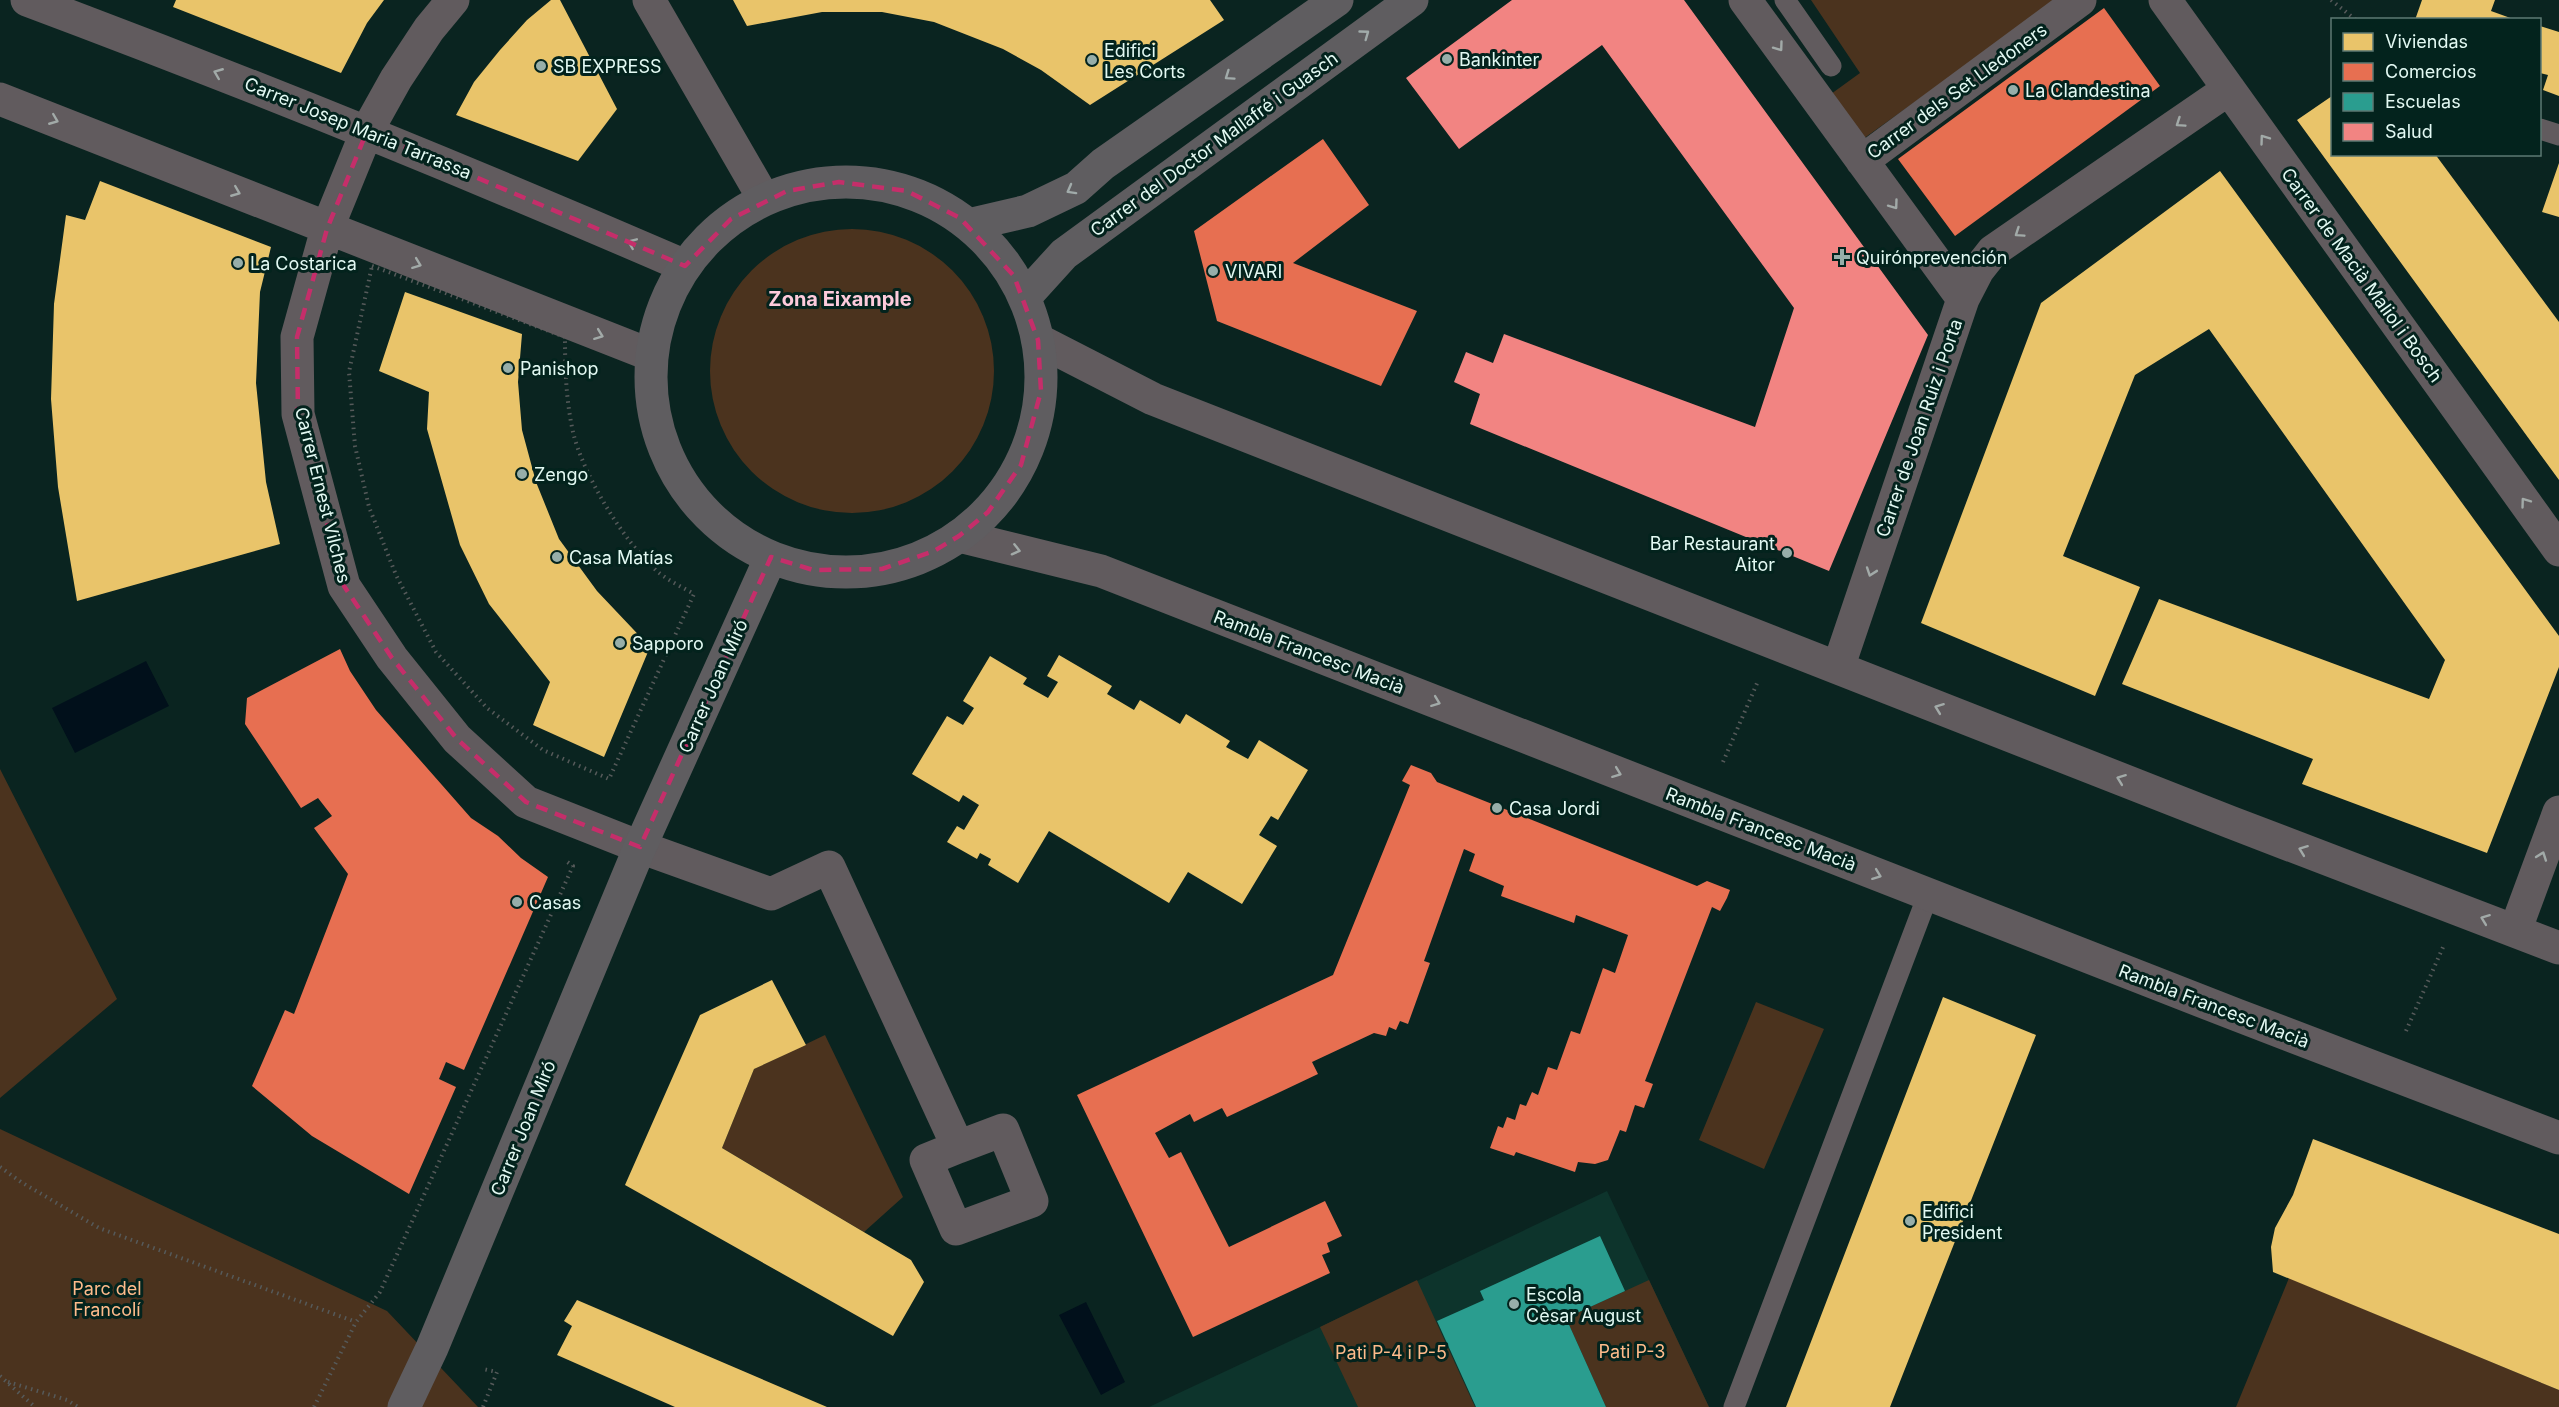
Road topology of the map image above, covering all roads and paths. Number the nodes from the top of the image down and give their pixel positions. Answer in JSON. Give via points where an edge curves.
{"nodes":[{"id":1,"x":27,"y":0,"type":"edge"},
{"id":2,"x":453,"y":0,"type":"edge"},
{"id":3,"x":649,"y":0,"type":"edge"},
{"id":4,"x":1337,"y":0,"type":"edge"},
{"id":5,"x":1412,"y":0,"type":"edge"},
{"id":6,"x":1745,"y":0,"type":"edge"},
{"id":7,"x":1785,"y":0,"type":"edge"},
{"id":8,"x":2080,"y":0,"type":"edge"},
{"id":9,"x":2165,"y":0,"type":"edge"},
{"id":10,"x":2331,"y":0,"type":"edge"},
{"id":11,"x":2354,"y":18,"type":"edge"},
{"id":12,"x":1831,"y":66,"type":"dead end"},
{"id":13,"x":2229,"y":89,"type":"junction"},
{"id":14,"x":0,"y":99,"type":"edge"},
{"id":15,"x":2541,"y":129,"type":"edge"},
{"id":16,"x":367,"y":131,"type":"junction"},
{"id":17,"x":2559,"y":135,"type":"edge"},
{"id":18,"x":1862,"y":161,"type":"junction"},
{"id":19,"x":764,"y":199,"type":"junction"},
{"id":20,"x":968,"y":225,"type":"junction"},
{"id":21,"x":327,"y":228,"type":"junction"},
{"id":22,"x":372,"y":266,"type":"joint"},
{"id":23,"x":685,"y":266,"type":"junction"},
{"id":24,"x":1024,"y":297,"type":"junction"},
{"id":25,"x":1963,"y":299,"type":"junction"},
{"id":26,"x":1038,"y":340,"type":"junction"},
{"id":27,"x":651,"y":355,"type":"junction"},
{"id":28,"x":959,"y":536,"type":"junction"},
{"id":29,"x":2559,"y":550,"type":"edge"},
{"id":30,"x":771,"y":557,"type":"junction"},
{"id":31,"x":1838,"y":668,"type":"junction"},
{"id":32,"x":1758,"y":681,"type":"dead end"},
{"id":33,"x":1723,"y":762,"type":"dead end"},
{"id":34,"x":2559,"y":812,"type":"edge"},
{"id":35,"x":640,"y":847,"type":"junction"},
{"id":36,"x":1928,"y":895,"type":"junction"},
{"id":37,"x":2515,"y":931,"type":"junction"},
{"id":38,"x":2444,"y":945,"type":"dead end"},
{"id":39,"x":2559,"y":948,"type":"edge"},
{"id":40,"x":2406,"y":1031,"type":"dead end"},
{"id":41,"x":2559,"y":1138,"type":"edge"},
{"id":42,"x":958,"y":1147,"type":"dead end"},
{"id":43,"x":0,"y":1167,"type":"edge"},
{"id":44,"x":483,"y":1369,"type":"dead end"},
{"id":45,"x":0,"y":1376,"type":"edge"},
{"id":46,"x":8,"y":1382,"type":"junction"},
{"id":47,"x":35,"y":1407,"type":"edge"},
{"id":48,"x":78,"y":1407,"type":"edge"},
{"id":49,"x":314,"y":1407,"type":"edge"},
{"id":50,"x":404,"y":1407,"type":"edge"},
{"id":51,"x":483,"y":1407,"type":"edge"},
{"id":52,"x":1734,"y":1407,"type":"edge"}],
"edges":[{"from":16,"to":1,"type":"street","name":"Carrer Josep Maria Tarrassa","one_way":true},
{"from":2,"to":16,"type":"street","name":"Carrer Ernest Vilches","via":[[396,79]]},
{"from":3,"to":19,"type":"street"},
{"from":4,"to":20,"type":"street","one_way":true,"via":[[1103,164],[1076,188],[1028,211]]},
{"from":24,"to":5,"type":"street","name":"Carrer del Doctor Mallafré i Guasch","one_way":true,"via":[[1064,254]]},
{"from":6,"to":18,"type":"street","name":"Carrer de Joan Ruiz i Porta","one_way":true},
{"from":7,"to":12,"type":"lane"},
{"from":8,"to":18,"type":"street","name":"Carrer dels Set Lledoners"},
{"from":9,"to":13,"type":"street","name":"Carrer de Macià Maliol i Bosch"},
{"from":10,"to":11,"type":"path"},
{"from":13,"to":25,"type":"street","one_way":true,"via":[[1993,251]]},
{"from":29,"to":13,"type":"street","name":"Carrer de Macià Maliol i Bosch","one_way":true},
{"from":14,"to":21,"type":"street","one_way":true},
{"from":15,"to":17,"type":"lane"},
{"from":16,"to":21,"type":"street","name":"Carrer Ernest Vilches"},
{"from":23,"to":16,"type":"street","name":"Carrer Josep Maria Tarrassa","one_way":true},
{"from":18,"to":25,"type":"street","name":"Carrer de Joan Ruiz i Porta","one_way":true},
{"from":19,"to":20,"type":"street","via":[[810,185],[870,183],[908,191],[942,206]]},
{"from":19,"to":23,"type":"street","via":[[709,237]]},
{"from":20,"to":24,"type":"street","via":[[999,255]]},
{"from":21,"to":27,"type":"street","one_way":true},
{"from":21,"to":35,"type":"street","name":"Carrer Ernest Vilches","via":[[297,337],[298,414],[344,585],[392,658],[457,739],[526,802]]},
{"from":22,"to":22,"type":"path","via":[[565,337],[564,381],[574,435],[598,492],[622,531],[658,572],[694,594],[609,779],[543,750],[487,708],[436,652],[396,574],[369,507],[355,446],[349,372]]},
{"from":23,"to":27,"type":"street","via":[[662,309]]},
{"from":24,"to":26,"type":"street"},
{"from":25,"to":31,"type":"street","name":"Carrer de Joan Ruiz i Porta","one_way":true},
{"from":26,"to":28,"type":"street","via":[[1041,391],[1030,443],[1006,489],[988,512]]},
{"from":26,"to":31,"type":"street","via":[[1153,399]]},
{"from":27,"to":30,"type":"street","via":[[655,423],[674,471],[708,517],[741,542]]},
{"from":28,"to":30,"type":"street","via":[[925,555],[882,569],[813,570]]},
{"from":28,"to":36,"type":"street","name":"Rambla Francesc Macià","one_way":true,"via":[[1101,571]]},
{"from":30,"to":35,"type":"street","name":"Carrer Joan Miró"},
{"from":37,"to":31,"type":"street","one_way":true},
{"from":32,"to":33,"type":"path"},
{"from":37,"to":34,"type":"street","one_way":true},
{"from":35,"to":42,"type":"street","via":[[771,894],[829,867]]},
{"from":35,"to":50,"type":"street","name":"Carrer Joan Miró"},
{"from":36,"to":41,"type":"street","name":"Rambla Francesc Macià"},
{"from":36,"to":52,"type":"lane"},
{"from":37,"to":39,"type":"street"},
{"from":38,"to":40,"type":"path"},
{"from":43,"to":49,"type":"path","via":[[99,1228],[356,1322]]},
{"from":44,"to":51,"type":"path","via":[[497,1372]]},
{"from":45,"to":46,"type":"path"},
{"from":46,"to":47,"type":"path"},
{"from":46,"to":48,"type":"path"}]}
